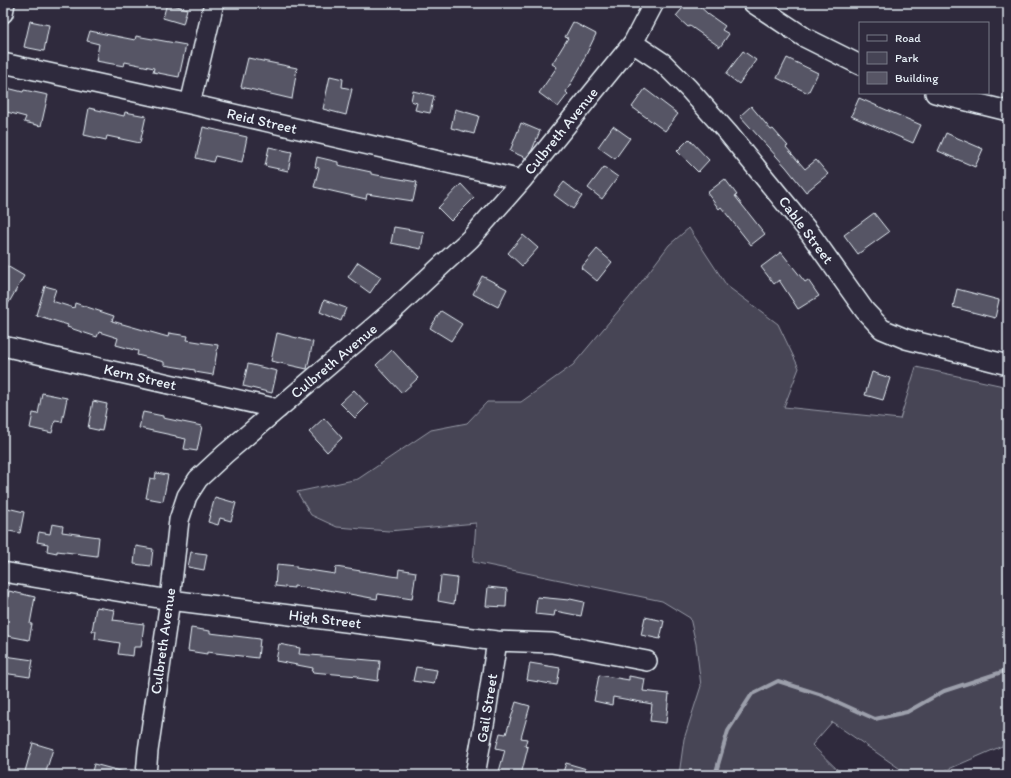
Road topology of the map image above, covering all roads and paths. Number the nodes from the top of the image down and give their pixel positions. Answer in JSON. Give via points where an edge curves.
{"nodes":[{"id":1,"x":5,"y":3,"type":"edge"},
{"id":2,"x":214,"y":3,"type":"edge"},
{"id":3,"x":654,"y":3,"type":"edge"},
{"id":4,"x":753,"y":3,"type":"edge"},
{"id":5,"x":3,"y":13,"type":"edge"},
{"id":6,"x":633,"y":43,"type":"junction"},
{"id":7,"x":3,"y":63,"type":"edge"},
{"id":8,"x":859,"y":64,"type":"edge"},
{"id":9,"x":939,"y":94,"type":"edge"},
{"id":10,"x":190,"y":104,"type":"junction"},
{"id":11,"x":1008,"y":111,"type":"edge"},
{"id":12,"x":522,"y":180,"type":"junction"},
{"id":13,"x":3,"y":346,"type":"edge"},
{"id":14,"x":1008,"y":364,"type":"edge"},
{"id":15,"x":278,"y":409,"type":"junction"},
{"id":16,"x":3,"y":572,"type":"edge"},
{"id":17,"x":170,"y":600,"type":"junction"},
{"id":18,"x":497,"y":641,"type":"junction"},
{"id":19,"x":647,"y":661,"type":"dead end"},
{"id":20,"x":146,"y":775,"type":"edge"},
{"id":21,"x":475,"y":775,"type":"edge"}],
"edges":[{"from":1,"to":5,"type":"street"},
{"from":2,"to":10,"type":"street"},
{"from":3,"to":6,"type":"street","name":"Culbreth Avenue"},
{"from":4,"to":8,"type":"street","via":[[804,36]]},
{"from":6,"to":12,"type":"street","name":"Culbreth Avenue"},
{"from":6,"to":14,"type":"street","name":"Cable Street","via":[[663,62],[728,133],[809,232],[865,311],[882,329],[906,339]]},
{"from":7,"to":10,"type":"street","name":"Reid Street"},
{"from":9,"to":11,"type":"street"},
{"from":10,"to":12,"type":"street","name":"Reid Street"},
{"from":12,"to":15,"type":"street","name":"Culbreth Avenue","via":[[470,239],[398,306]]},
{"from":13,"to":15,"type":"street","name":"Kern Street"},
{"from":15,"to":17,"type":"street","name":"Culbreth Avenue","via":[[224,454],[198,479],[187,496],[179,520]]},
{"from":16,"to":17,"type":"street","name":"High Street"},
{"from":17,"to":18,"type":"street","name":"High Street"},
{"from":17,"to":20,"type":"street","name":"Culbreth Avenue"},
{"from":18,"to":19,"type":"street","name":"High Street","via":[[552,643]]},
{"from":18,"to":21,"type":"street","name":"Gail Street"}]}
